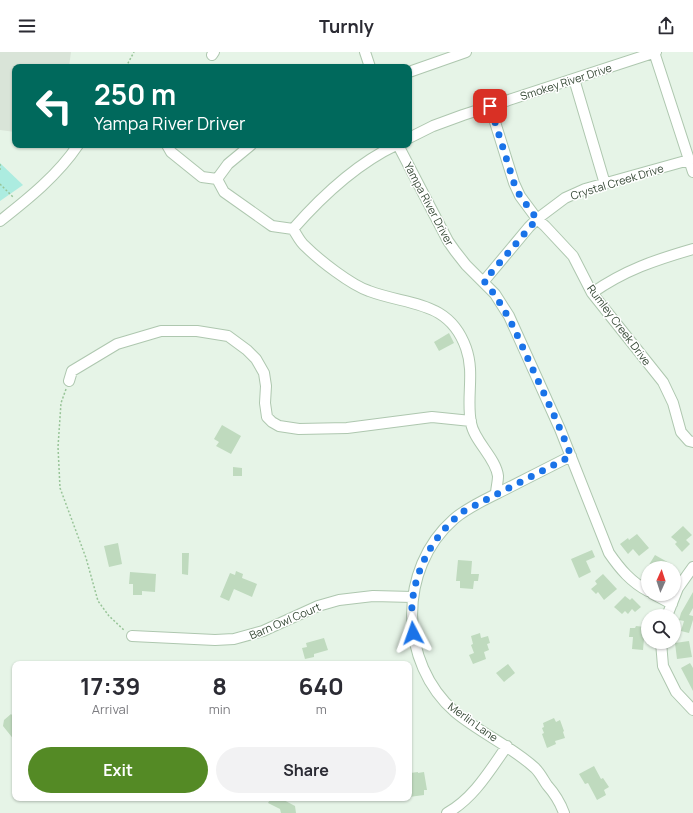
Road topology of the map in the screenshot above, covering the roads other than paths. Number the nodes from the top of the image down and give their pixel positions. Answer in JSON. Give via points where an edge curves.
{"nodes":[{"id":1,"x":365,"y":52,"type":"edge"},
{"id":2,"x":466,"y":52,"type":"edge"},
{"id":3,"x":655,"y":52,"type":"edge"},
{"id":4,"x":369,"y":64,"type":"edge"},
{"id":5,"x":412,"y":71,"type":"edge"},
{"id":6,"x":574,"y":79,"type":"junction"},
{"id":7,"x":490,"y":106,"type":"junction"},
{"id":8,"x":412,"y":136,"type":"edge"},
{"id":9,"x":75,"y":148,"type":"edge"},
{"id":10,"x":169,"y":148,"type":"edge"},
{"id":11,"x":247,"y":148,"type":"edge"},
{"id":12,"x":390,"y":148,"type":"edge"},
{"id":13,"x":399,"y":148,"type":"edge"},
{"id":14,"x":689,"y":160,"type":"junction"},
{"id":15,"x":693,"y":172,"type":"edge"},
{"id":16,"x":217,"y":179,"type":"junction"},
{"id":17,"x":605,"y":184,"type":"junction"},
{"id":18,"x":537,"y":219,"type":"junction"},
{"id":19,"x":0,"y":221,"type":"edge"},
{"id":20,"x":293,"y":229,"type":"junction"},
{"id":21,"x":693,"y":249,"type":"edge"},
{"id":22,"x":484,"y":281,"type":"junction"},
{"id":23,"x":592,"y":293,"type":"junction"},
{"id":24,"x":69,"y":381,"type":"road end"},
{"id":25,"x":471,"y":421,"type":"junction"},
{"id":26,"x":691,"y":442,"type":"edge"},
{"id":27,"x":571,"y":456,"type":"junction"},
{"id":28,"x":496,"y":494,"type":"junction"},
{"id":29,"x":693,"y":567,"type":"edge"},
{"id":30,"x":641,"y":587,"type":"edge"},
{"id":31,"x":413,"y":596,"type":"junction"},
{"id":32,"x":666,"y":601,"type":"edge"},
{"id":33,"x":672,"y":604,"type":"junction"},
{"id":34,"x":670,"y":609,"type":"edge"},
{"id":35,"x":132,"y":636,"type":"road end"},
{"id":36,"x":662,"y":649,"type":"edge"},
{"id":37,"x":693,"y":710,"type":"edge"},
{"id":38,"x":507,"y":746,"type":"junction"},
{"id":39,"x":447,"y":813,"type":"edge"},
{"id":40,"x":564,"y":813,"type":"edge"}],
"edges":[{"from":1,"to":4,"type":"street"},
{"from":2,"to":5,"type":"street"},
{"from":3,"to":6,"type":"street","name":"Smokey River Drive"},
{"from":3,"to":14,"type":"street"},
{"from":6,"to":7,"type":"street","name":"Smokey River Drive"},
{"from":6,"to":17,"type":"street"},
{"from":7,"to":8,"type":"street","name":"Smokey River Drive","via":[[433,126]]},
{"from":7,"to":18,"type":"street","name":"Rumley Creek Drive","via":[[514,183]]},
{"from":9,"to":19,"type":"street","via":[[56,171]]},
{"from":10,"to":16,"type":"street","via":[[202,177]]},
{"from":11,"to":16,"type":"street","via":[[228,164]]},
{"from":12,"to":20,"type":"street","via":[[337,185]]},
{"from":13,"to":22,"type":"street","name":"Yampa River Driver","via":[[448,241],[466,265]]},
{"from":14,"to":15,"type":"street"},
{"from":14,"to":17,"type":"street","name":"Crystal Creek Drive"},
{"from":16,"to":20,"type":"street","via":[[224,192],[272,226]]},
{"from":17,"to":18,"type":"street","name":"Crystal Creek Drive","via":[[565,198]]},
{"from":18,"to":22,"type":"street","name":"Crystal Creek Drive"},
{"from":18,"to":23,"type":"street","name":"Rumley Creek Drive","via":[[573,256]]},
{"from":20,"to":25,"type":"street","via":[[304,246],[340,274],[368,291],[432,309],[452,324],[461,336],[469,358]]},
{"from":21,"to":23,"type":"street","via":[[638,266],[610,280]]},
{"from":22,"to":27,"type":"street","name":"Yampa River Driver","via":[[509,316]]},
{"from":23,"to":26,"type":"street","name":"Rumley Creek Drive","via":[[663,382],[673,403],[681,432]]},
{"from":24,"to":25,"type":"street","via":[[72,371],[117,344],[161,331],[197,331],[228,336],[256,359],[264,374],[267,416],[278,426],[299,429],[347,428],[432,417]]},
{"from":25,"to":28,"type":"street","via":[[472,429],[498,476]]},
{"from":27,"to":28,"type":"street","name":"Merlin Lane"},
{"from":27,"to":30,"type":"street","name":"Yampa River Driver","via":[[609,553],[621,570]]},
{"from":28,"to":31,"type":"street","name":"Merlin Lane","via":[[464,511],[440,535],[421,567]]},
{"from":29,"to":33,"type":"street","via":[[678,588]]},
{"from":31,"to":35,"type":"street","name":"Barn Owl Court","via":[[373,596],[340,600],[318,606],[263,631],[234,640]]},
{"from":31,"to":38,"type":"street","name":"Merlin Lane","via":[[414,641],[430,682],[456,713]]},
{"from":32,"to":33,"type":"street"},
{"from":33,"to":34,"type":"street"},
{"from":36,"to":37,"type":"street","via":[[663,666],[676,692]]},
{"from":38,"to":39,"type":"street","via":[[476,788],[464,801]]},
{"from":38,"to":40,"type":"street","name":"Merlin Lane","via":[[535,769],[560,802]]}]}
